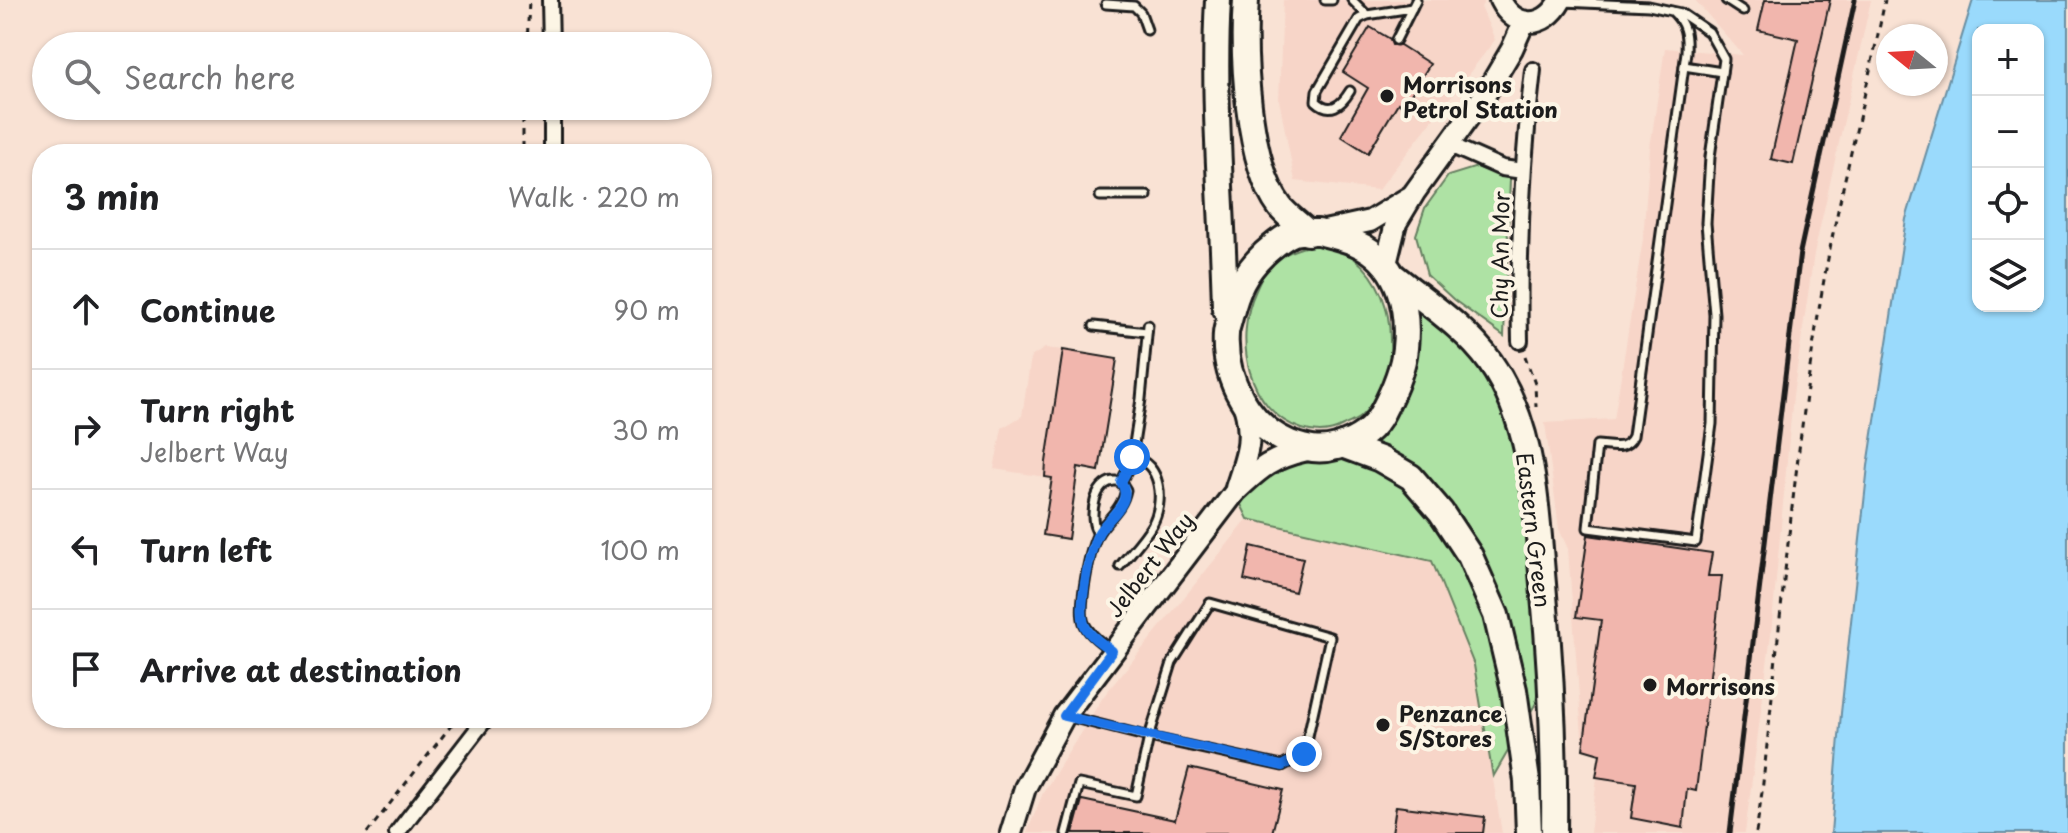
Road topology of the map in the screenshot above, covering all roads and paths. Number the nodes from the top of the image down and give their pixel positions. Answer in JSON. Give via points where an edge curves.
{"nodes":[{"id":1,"x":529,"y":0,"type":"edge"},
{"id":2,"x":550,"y":0,"type":"edge"},
{"id":3,"x":1218,"y":0,"type":"edge"},
{"id":4,"x":1246,"y":0,"type":"edge"},
{"id":5,"x":1325,"y":0,"type":"edge"},
{"id":6,"x":1332,"y":0,"type":"edge"},
{"id":7,"x":1352,"y":0,"type":"edge"},
{"id":8,"x":1500,"y":0,"type":"edge"},
{"id":9,"x":1726,"y":0,"type":"edge"},
{"id":10,"x":1885,"y":0,"type":"edge"},
{"id":11,"x":1561,"y":1,"type":"edge"},
{"id":12,"x":1649,"y":3,"type":"edge"},
{"id":13,"x":1106,"y":4,"type":"dead end"},
{"id":14,"x":1414,"y":4,"type":"edge"},
{"id":15,"x":1672,"y":11,"type":"junction"},
{"id":16,"x":1743,"y":11,"type":"dead end"},
{"id":17,"x":1367,"y":15,"type":"junction"},
{"id":18,"x":1524,"y":22,"type":"junction"},
{"id":19,"x":1147,"y":30,"type":"dead end"},
{"id":20,"x":528,"y":32,"type":"edge"},
{"id":21,"x":551,"y":32,"type":"edge"},
{"id":22,"x":1396,"y":40,"type":"dead end"},
{"id":23,"x":1684,"y":66,"type":"junction"},
{"id":24,"x":1533,"y":70,"type":"dead end"},
{"id":25,"x":1722,"y":72,"type":"junction"},
{"id":26,"x":1350,"y":91,"type":"dead end"},
{"id":27,"x":523,"y":120,"type":"edge"},
{"id":28,"x":552,"y":120,"type":"edge"},
{"id":29,"x":523,"y":144,"type":"edge"},
{"id":30,"x":552,"y":144,"type":"edge"},
{"id":31,"x":1450,"y":145,"type":"junction"},
{"id":32,"x":1523,"y":171,"type":"junction"},
{"id":33,"x":1414,"y":193,"type":"junction"},
{"id":34,"x":1100,"y":196,"type":"dead end"},
{"id":35,"x":1147,"y":196,"type":"dead end"},
{"id":36,"x":1313,"y":232,"type":"junction"},
{"id":37,"x":1390,"y":271,"type":"junction"},
{"id":38,"x":1094,"y":326,"type":"dead end"},
{"id":39,"x":1226,"y":333,"type":"junction"},
{"id":40,"x":1520,"y":341,"type":"joint"},
{"id":41,"x":1244,"y":405,"type":"junction"},
{"id":42,"x":1522,"y":429,"type":"junction"},
{"id":43,"x":1342,"y":445,"type":"junction"},
{"id":44,"x":1307,"y":450,"type":"junction"},
{"id":45,"x":1132,"y":457,"type":"junction"},
{"id":46,"x":1121,"y":482,"type":"junction"},
{"id":47,"x":1235,"y":492,"type":"junction"},
{"id":48,"x":1098,"y":533,"type":"junction"},
{"id":49,"x":1120,"y":566,"type":"dead end"},
{"id":50,"x":1112,"y":651,"type":"junction"},
{"id":51,"x":1064,"y":716,"type":"junction"},
{"id":52,"x":449,"y":728,"type":"edge"},
{"id":53,"x":478,"y":728,"type":"edge"},
{"id":54,"x":1149,"y":737,"type":"junction"},
{"id":55,"x":367,"y":833,"type":"edge"},
{"id":56,"x":397,"y":833,"type":"edge"},
{"id":57,"x":1011,"y":833,"type":"edge"},
{"id":58,"x":1066,"y":833,"type":"edge"},
{"id":59,"x":1529,"y":833,"type":"edge"},
{"id":60,"x":1554,"y":833,"type":"edge"},
{"id":61,"x":1756,"y":833,"type":"edge"}],
"edges":[{"from":1,"to":20,"type":"path"},
{"from":2,"to":21,"type":"street"},
{"from":3,"to":39,"type":"highway"},
{"from":4,"to":36,"type":"highway","via":[[1253,140],[1280,207]]},
{"from":5,"to":6,"type":"lane"},
{"from":7,"to":17,"type":"lane"},
{"from":8,"to":18,"type":"street","via":[[1513,18]]},
{"from":9,"to":16,"type":"lane"},
{"from":10,"to":61,"type":"path","via":[[1823,290],[1796,465]]},
{"from":11,"to":12,"type":"lane"},
{"from":11,"to":18,"type":"street","via":[[1552,14]]},
{"from":12,"to":15,"type":"lane"},
{"from":13,"to":19,"type":"lane","via":[[1134,6]]},
{"from":14,"to":17,"type":"lane"},
{"from":14,"to":22,"type":"lane"},
{"from":15,"to":23,"type":"lane","via":[[1685,27]]},
{"from":15,"to":25,"type":"lane","via":[[1709,32],[1724,59]]},
{"from":17,"to":26,"type":"lane","via":[[1359,19],[1316,101],[1335,108]]},
{"from":18,"to":31,"type":"street","via":[[1486,93]]},
{"from":23,"to":25,"type":"lane"},
{"from":23,"to":25,"type":"lane","via":[[1633,436],[1625,446],[1597,445],[1588,528],[1696,542],[1712,424],[1714,314],[1706,223]]},
{"from":24,"to":32,"type":"street","name":"Chy An Mor"},
{"from":27,"to":29,"type":"path"},
{"from":28,"to":30,"type":"street"},
{"from":31,"to":32,"type":"street","name":"Chy An Mor","via":[[1502,168]]},
{"from":31,"to":33,"type":"street"},
{"from":32,"to":40,"type":"street","name":"Chy An Mor"},
{"from":33,"to":36,"type":"street","via":[[1370,221]]},
{"from":33,"to":37,"type":"street","via":[[1396,223]]},
{"from":34,"to":35,"type":"lane"},
{"from":36,"to":37,"type":"highway","via":[[1367,248]]},
{"from":36,"to":39,"type":"highway","via":[[1295,233],[1255,263],[1237,289]]},
{"from":37,"to":42,"type":"highway","name":"Eastern Green","via":[[1489,360]]},
{"from":37,"to":43,"type":"highway","via":[[1404,312],[1405,349],[1395,387],[1380,418],[1362,436]]},
{"from":38,"to":45,"type":"lane","via":[[1147,328]]},
{"from":39,"to":41,"type":"highway","via":[[1228,366]]},
{"from":40,"to":42,"type":"path","via":[[1535,384],[1537,423]]},
{"from":41,"to":44,"type":"highway","via":[[1278,438]]},
{"from":41,"to":47,"type":"street","name":"Jelbert Way","via":[[1250,448]]},
{"from":42,"to":60,"type":"highway","name":"Eastern Green","via":[[1536,502],[1547,626]]},
{"from":43,"to":44,"type":"highway"},
{"from":43,"to":59,"type":"highway","via":[[1411,477],[1470,556],[1496,615],[1514,690]]},
{"from":44,"to":47,"type":"street","name":"Jelbert Way","via":[[1263,466]]},
{"from":45,"to":46,"type":"lane"},
{"from":45,"to":49,"type":"lane","via":[[1148,463],[1156,474],[1159,498],[1153,524]]},
{"from":46,"to":48,"type":"lane","via":[[1126,490],[1122,503]]},
{"from":46,"to":48,"type":"lane","via":[[1108,482],[1098,491],[1093,521]]},
{"from":47,"to":50,"type":"street","name":"Jelbert Way"},
{"from":48,"to":50,"type":"lane","via":[[1084,586],[1083,618],[1093,636]]},
{"from":50,"to":51,"type":"street","name":"Jelbert Way"},
{"from":51,"to":54,"type":"lane"},
{"from":51,"to":57,"type":"street","name":"Jelbert Way","via":[[1025,788]]},
{"from":52,"to":55,"type":"path"},
{"from":53,"to":56,"type":"street"},
{"from":54,"to":54,"type":"lane","via":[[1172,663],[1210,603],[1330,637],[1304,754],[1282,766]]},
{"from":54,"to":58,"type":"lane","via":[[1136,796],[1079,784]]}]}
